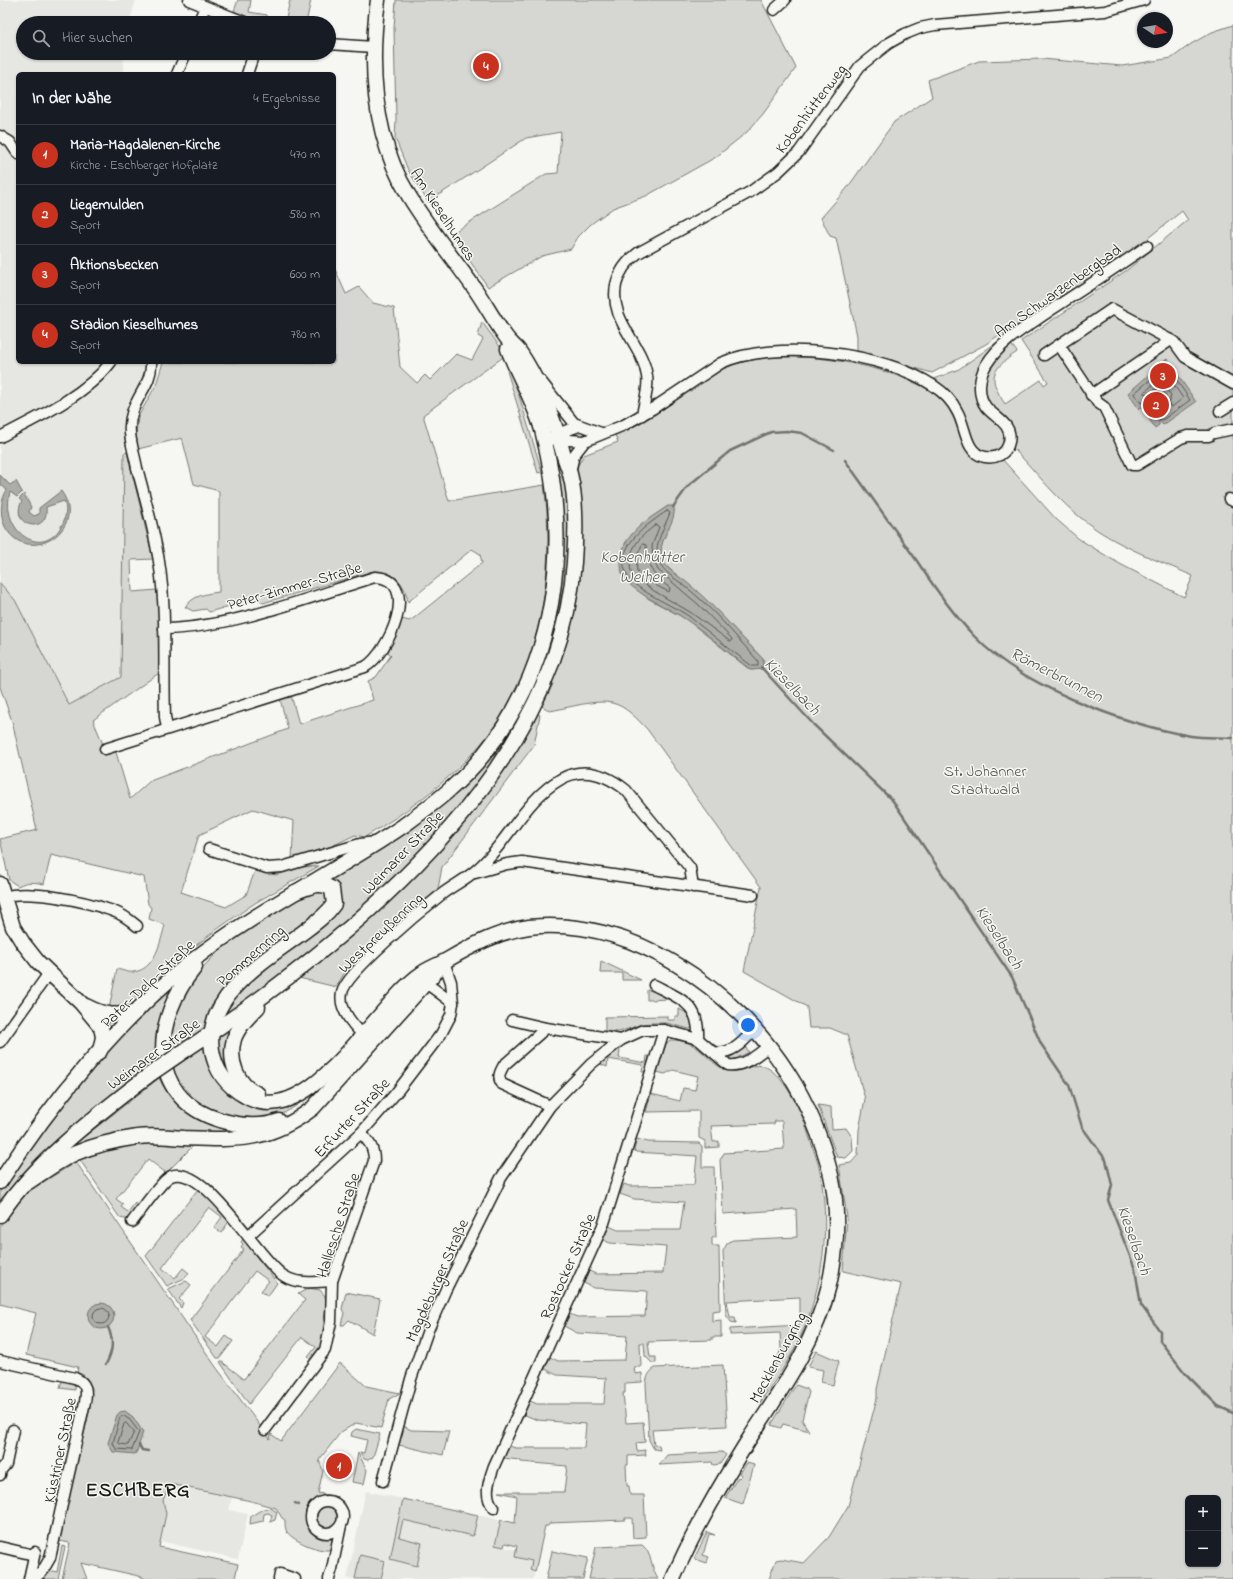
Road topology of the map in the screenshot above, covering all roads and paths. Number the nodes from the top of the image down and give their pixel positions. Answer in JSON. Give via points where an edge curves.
{"nodes":[{"id":1,"x":189,"y":0,"type":"edge"},
{"id":2,"x":378,"y":0,"type":"edge"},
{"id":3,"x":785,"y":0,"type":"edge"},
{"id":4,"x":1144,"y":0,"type":"edge"},
{"id":5,"x":205,"y":6,"type":"junction"},
{"id":6,"x":774,"y":10,"type":"dead end"},
{"id":7,"x":201,"y":16,"type":"edge"},
{"id":8,"x":230,"y":16,"type":"edge"},
{"id":9,"x":336,"y":44,"type":"edge"},
{"id":10,"x":373,"y":47,"type":"junction"},
{"id":11,"x":183,"y":60,"type":"edge"},
{"id":12,"x":252,"y":60,"type":"edge"},
{"id":13,"x":178,"y":72,"type":"edge"},
{"id":14,"x":248,"y":72,"type":"edge"},
{"id":15,"x":0,"y":136,"type":"edge"},
{"id":16,"x":16,"y":151,"type":"edge"},
{"id":17,"x":1147,"y":246,"type":"dead end"},
{"id":18,"x":508,"y":340,"type":"junction"},
{"id":19,"x":1171,"y":340,"type":"junction"},
{"id":20,"x":1059,"y":345,"type":"junction"},
{"id":21,"x":1044,"y":355,"type":"dead end"},
{"id":22,"x":109,"y":364,"type":"edge"},
{"id":23,"x":151,"y":364,"type":"edge"},
{"id":24,"x":531,"y":373,"type":"junction"},
{"id":25,"x":1233,"y":384,"type":"edge"},
{"id":26,"x":1091,"y":395,"type":"junction"},
{"id":27,"x":1233,"y":403,"type":"edge"},
{"id":28,"x":536,"y":410,"type":"joint"},
{"id":29,"x":1220,"y":411,"type":"dead end"},
{"id":30,"x":642,"y":415,"type":"junction"},
{"id":31,"x":580,"y":426,"type":"junction"},
{"id":32,"x":1233,"y":429,"type":"edge"},
{"id":33,"x":601,"y":433,"type":"junction"},
{"id":34,"x":0,"y":437,"type":"edge"},
{"id":35,"x":552,"y":439,"type":"junction"},
{"id":36,"x":585,"y":441,"type":"junction"},
{"id":37,"x":570,"y":474,"type":"junction"},
{"id":38,"x":164,"y":629,"type":"junction"},
{"id":39,"x":167,"y":728,"type":"junction"},
{"id":40,"x":105,"y":749,"type":"dead end"},
{"id":41,"x":379,"y":842,"type":"junction"},
{"id":42,"x":209,"y":848,"type":"dead end"},
{"id":43,"x":471,"y":875,"type":"junction"},
{"id":44,"x":693,"y":887,"type":"junction"},
{"id":45,"x":2,"y":890,"type":"edge"},
{"id":46,"x":295,"y":892,"type":"junction"},
{"id":47,"x":753,"y":895,"type":"dead end"},
{"id":48,"x":137,"y":926,"type":"dead end"},
{"id":49,"x":223,"y":939,"type":"junction"},
{"id":50,"x":444,"y":962,"type":"junction"},
{"id":51,"x":49,"y":973,"type":"junction"},
{"id":52,"x":289,"y":978,"type":"junction"},
{"id":53,"x":426,"y":983,"type":"junction"},
{"id":54,"x":654,"y":985,"type":"dead end"},
{"id":55,"x":81,"y":1003,"type":"junction"},
{"id":56,"x":453,"y":1003,"type":"junction"},
{"id":57,"x":137,"y":1011,"type":"junction"},
{"id":58,"x":512,"y":1020,"type":"dead end"},
{"id":59,"x":546,"y":1028,"type":"junction"},
{"id":60,"x":664,"y":1030,"type":"junction"},
{"id":61,"x":754,"y":1030,"type":"junction"},
{"id":62,"x":210,"y":1034,"type":"junction"},
{"id":63,"x":367,"y":1038,"type":"junction"},
{"id":64,"x":698,"y":1039,"type":"junction"},
{"id":65,"x":621,"y":1040,"type":"junction"},
{"id":66,"x":0,"y":1042,"type":"edge"},
{"id":67,"x":768,"y":1046,"type":"junction"},
{"id":68,"x":100,"y":1051,"type":"junction"},
{"id":69,"x":713,"y":1052,"type":"junction"},
{"id":70,"x":332,"y":1085,"type":"junction"},
{"id":71,"x":283,"y":1100,"type":"junction"},
{"id":72,"x":550,"y":1106,"type":"junction"},
{"id":73,"x":361,"y":1133,"type":"junction"},
{"id":74,"x":0,"y":1182,"type":"edge"},
{"id":75,"x":24,"y":1185,"type":"junction"},
{"id":76,"x":0,"y":1215,"type":"edge"},
{"id":77,"x":132,"y":1222,"type":"dead end"},
{"id":78,"x":248,"y":1235,"type":"junction"},
{"id":79,"x":332,"y":1281,"type":"junction"},
{"id":80,"x":0,"y":1361,"type":"edge"},
{"id":81,"x":14,"y":1425,"type":"dead end"},
{"id":82,"x":265,"y":1430,"type":"dead end"},
{"id":83,"x":0,"y":1475,"type":"edge"},
{"id":84,"x":383,"y":1481,"type":"dead end"},
{"id":85,"x":494,"y":1508,"type":"dead end"},
{"id":86,"x":341,"y":1525,"type":"dead end"},
{"id":87,"x":0,"y":1547,"type":"edge"},
{"id":88,"x":280,"y":1577,"type":"edge"},
{"id":89,"x":29,"y":1579,"type":"edge"},
{"id":90,"x":33,"y":1579,"type":"edge"},
{"id":91,"x":295,"y":1579,"type":"edge"},
{"id":92,"x":328,"y":1579,"type":"edge"},
{"id":93,"x":673,"y":1579,"type":"edge"}],
"edges":[{"from":1,"to":5,"type":"street"},
{"from":2,"to":10,"type":"street","name":"Am Kieselhumes"},
{"from":3,"to":6,"type":"street"},
{"from":4,"to":30,"type":"street","name":"Kobenhüttenweg","via":[[1105,11],[935,25],[905,34],[874,54],[860,66],[790,162],[750,192],[638,253],[621,272],[615,293],[616,307],[648,377]]},
{"from":5,"to":7,"type":"street"},
{"from":5,"to":8,"type":"street"},
{"from":9,"to":10,"type":"street"},
{"from":10,"to":18,"type":"street","name":"Am Kieselhumes","via":[[377,106],[385,141],[397,174],[433,234],[475,289]]},
{"from":11,"to":13,"type":"street"},
{"from":12,"to":14,"type":"street"},
{"from":15,"to":16,"type":"street","via":[[10,142]]},
{"from":17,"to":30,"type":"street","name":"Am Schwarzenbergbad","via":[[1020,331],[990,359],[981,379],[982,400],[1010,432],[1009,444],[1005,451],[994,457],[974,453],[950,399],[933,385],[869,360],[815,351],[784,350],[730,359],[712,368]]},
{"from":18,"to":24,"type":"street","name":"Am Kieselhumes","via":[[517,348]]},
{"from":18,"to":28,"type":"street","name":"Am Kieselhumes","via":[[509,350]]},
{"from":19,"to":20,"type":"street","via":[[1112,309]]},
{"from":19,"to":25,"type":"street","via":[[1185,357]]},
{"from":19,"to":26,"type":"street"},
{"from":20,"to":21,"type":"street"},
{"from":20,"to":26,"type":"street"},
{"from":22,"to":34,"type":"street","via":[[88,385]]},
{"from":23,"to":38,"type":"street","via":[[151,373],[131,414],[130,434],[156,545],[163,594]]},
{"from":24,"to":31,"type":"street","via":[[542,382],[567,416]]},
{"from":24,"to":35,"type":"street","name":"Weimarer Straße"},
{"from":26,"to":32,"type":"street","via":[[1104,407],[1132,465],[1137,466],[1188,436]]},
{"from":27,"to":29,"type":"street"},
{"from":28,"to":35,"type":"street","name":"Pater-Delp-Straße"},
{"from":30,"to":33,"type":"street","name":"Am Schwarzenbergbad"},
{"from":31,"to":33,"type":"street"},
{"from":31,"to":35,"type":"street"},
{"from":33,"to":36,"type":"street","name":"Am Schwarzenbergbad"},
{"from":35,"to":36,"type":"street","name":"Am Schwarzenbergbad"},
{"from":35,"to":37,"type":"street","name":"Weimarer Straße"},
{"from":35,"to":41,"type":"street","name":"Pater-Delp-Straße","via":[[556,574],[545,633],[526,690],[482,757],[438,799]]},
{"from":36,"to":37,"type":"street","name":"Am Schwarzenbergbad","via":[[574,455]]},
{"from":37,"to":52,"type":"street","name":"Weimarer Straße","via":[[575,521],[573,578],[551,664],[523,725],[496,768],[441,838],[374,905]]},
{"from":38,"to":39,"type":"street"},
{"from":38,"to":39,"type":"street","name":"Peter-Zimmer-Straße","via":[[248,615],[375,578],[392,583],[400,602],[382,649],[365,667]]},
{"from":39,"to":40,"type":"street","name":"Peter-Zimmer-Straße"},
{"from":41,"to":42,"type":"street","name":"Pater-Delp-Straße","via":[[360,844],[282,867],[267,868]]},
{"from":41,"to":46,"type":"street","name":"Pater-Delp-Straße"},
{"from":43,"to":44,"type":"street","name":"Westpreußenring","via":[[522,862]]},
{"from":43,"to":44,"type":"street","name":"Westpreußenring","via":[[498,847],[544,791],[562,779],[584,773],[600,774],[613,779],[626,790],[690,868]]},
{"from":43,"to":63,"type":"street","name":"Westpreußenring","via":[[426,907],[360,966],[346,982],[341,1002],[351,1020]]},
{"from":44,"to":47,"type":"street","name":"Westpreußenring"},
{"from":45,"to":48,"type":"street","via":[[97,906],[112,910]]},
{"from":45,"to":51,"type":"street","via":[[13,926],[22,943]]},
{"from":46,"to":49,"type":"street","name":"Pater-Delp-Straße"},
{"from":46,"to":62,"type":"street","name":"Pommernring","via":[[325,884],[332,889],[334,904],[320,919],[241,981],[219,1008]]},
{"from":49,"to":57,"type":"street","name":"Pater-Delp-Straße","via":[[191,962]]},
{"from":49,"to":70,"type":"street","name":"Pommernring","via":[[187,977],[166,1020],[162,1041],[164,1058],[170,1081],[180,1095],[213,1118],[241,1125],[258,1125],[291,1116],[311,1104]]},
{"from":50,"to":53,"type":"street","name":"Pommernring"},
{"from":50,"to":56,"type":"street","name":"Erfurter Straße","via":[[451,982]]},
{"from":50,"to":61,"type":"street","name":"Pommernring","via":[[496,935],[524,928],[560,926],[601,933],[645,948],[688,972],[714,992]]},
{"from":50,"to":63,"type":"street","name":"Pommernring","via":[[413,980]]},
{"from":51,"to":55,"type":"street"},
{"from":51,"to":66,"type":"street"},
{"from":52,"to":62,"type":"street","name":"Weimarer Straße"},
{"from":52,"to":71,"type":"street","via":[[247,1018],[237,1034],[232,1049],[234,1068],[242,1083],[255,1093]]},
{"from":53,"to":56,"type":"street"},
{"from":53,"to":63,"type":"street","name":"Pommernring"},
{"from":54,"to":64,"type":"street","via":[[692,1009],[698,1019]]},
{"from":55,"to":57,"type":"street","via":[[112,1016]]},
{"from":55,"to":68,"type":"street","via":[[101,1027],[103,1037]]},
{"from":56,"to":73,"type":"street","name":"Erfurter Straße","via":[[444,1030],[396,1093]]},
{"from":57,"to":68,"type":"street","name":"Pater-Delp-Straße"},
{"from":58,"to":59,"type":"street"},
{"from":59,"to":65,"type":"street"},
{"from":59,"to":72,"type":"street","via":[[504,1066],[499,1080],[502,1084]]},
{"from":60,"to":64,"type":"street","name":"Magdeburger Straße"},
{"from":60,"to":65,"type":"street","name":"Magdeburger Straße","via":[[643,1030]]},
{"from":60,"to":85,"type":"street","name":"Rostocker Straße","via":[[604,1223],[494,1466],[488,1490]]},
{"from":61,"to":67,"type":"street","name":"Mecklenburgring"},
{"from":61,"to":69,"type":"street","via":[[743,1043],[731,1051]]},
{"from":62,"to":71,"type":"street","name":"Pommernring","via":[[217,1068],[234,1090],[257,1102]]},
{"from":62,"to":75,"type":"street","name":"Weimarer Straße","bridge":true,"via":[[149,1075],[65,1143]]},
{"from":63,"to":70,"type":"street","name":"Pommernring"},
{"from":63,"to":71,"type":"street","name":"Pommernring","via":[[316,1084]]},
{"from":64,"to":69,"type":"street","name":"Magdeburger Straße"},
{"from":65,"to":72,"type":"street","name":"Magdeburger Straße","via":[[567,1086]]},
{"from":67,"to":69,"type":"street","name":"Magdeburger Straße","via":[[756,1057],[734,1065],[728,1064]]},
{"from":67,"to":93,"type":"street","name":"Mecklenburgring","via":[[808,1108],[828,1164],[836,1226],[830,1275],[824,1303],[808,1344],[711,1502]]},
{"from":68,"to":74,"type":"street","name":"Pater-Delp-Straße","via":[[45,1118]]},
{"from":70,"to":75,"type":"street","name":"Pommernring","via":[[313,1108],[295,1122],[276,1131],[244,1139],[139,1137],[118,1140],[75,1153]]},
{"from":72,"to":84,"type":"street","name":"Magdeburger Straße","via":[[501,1178],[446,1289],[411,1379]]},
{"from":73,"to":78,"type":"street","name":"Erfurter Straße"},
{"from":73,"to":79,"type":"street","name":"Hallesche Straße","via":[[374,1151],[374,1162]]},
{"from":75,"to":76,"type":"street","name":"Weimarer Straße"},
{"from":77,"to":78,"type":"street","via":[[166,1180],[177,1175],[188,1178],[216,1199]]},
{"from":78,"to":79,"type":"street","via":[[275,1270],[285,1277],[303,1282]]},
{"from":79,"to":82,"type":"street","name":"Hallesche Straße","via":[[330,1328],[325,1350]]},
{"from":80,"to":90,"type":"street","name":"Küstriner Straße","via":[[76,1378],[86,1389],[50,1558],[42,1572]]},
{"from":81,"to":83,"type":"street","via":[[6,1464]]},
{"from":86,"to":92,"type":"street"},
{"from":87,"to":89,"type":"street","via":[[33,1553]]},
{"from":88,"to":91,"type":"street"}]}
